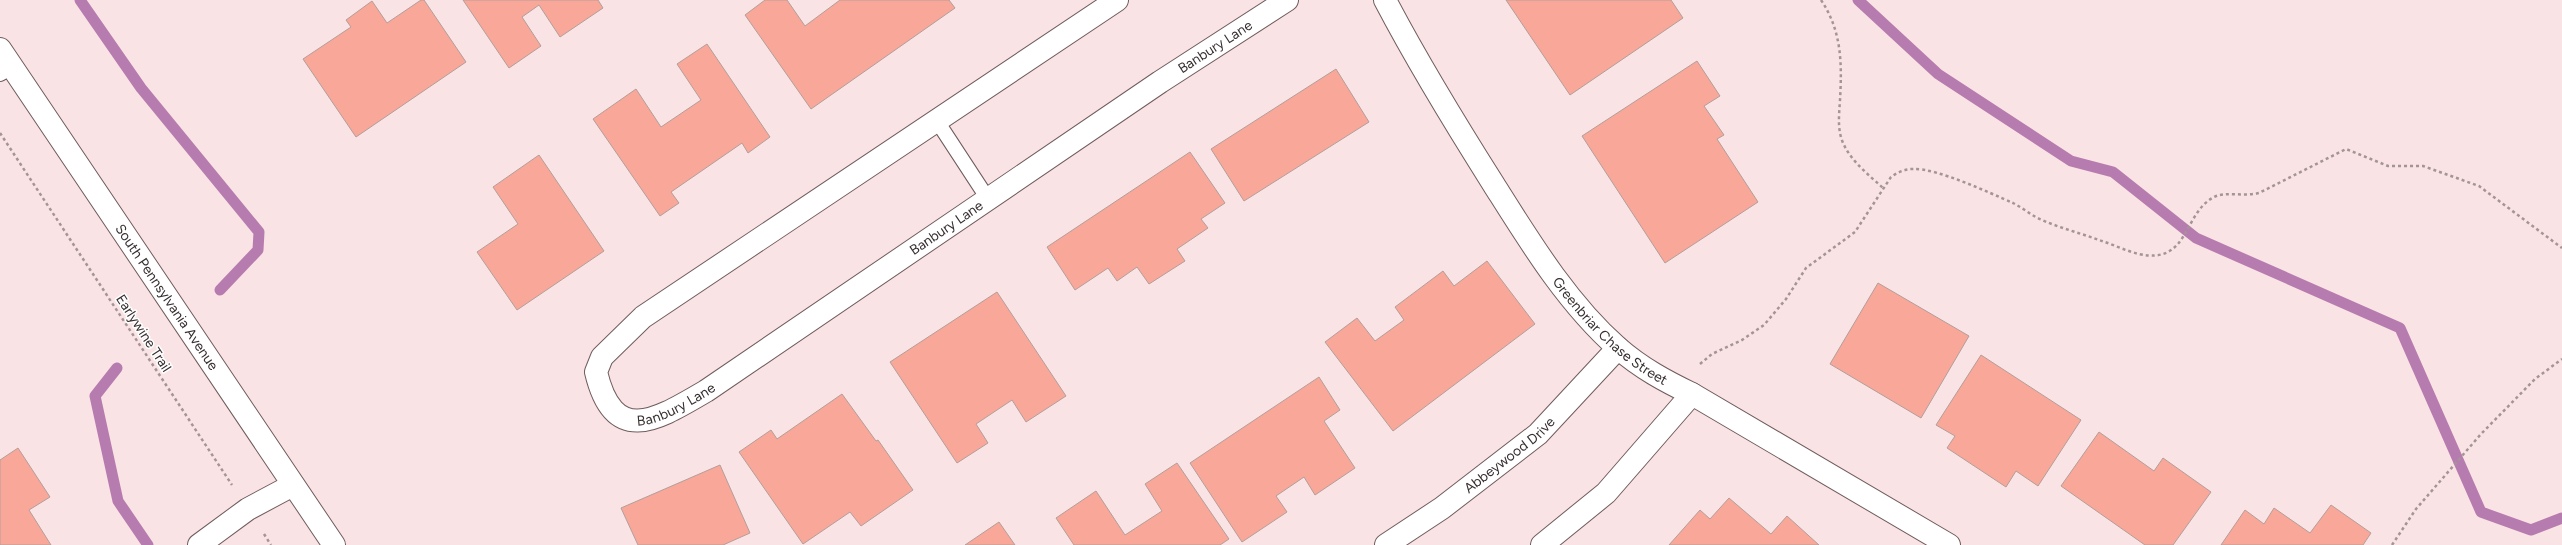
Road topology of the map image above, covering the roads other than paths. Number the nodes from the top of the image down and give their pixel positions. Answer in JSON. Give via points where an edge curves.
{"nodes":[{"id":1,"x":1118,"y":0,"type":"edge"},
{"id":2,"x":1287,"y":0,"type":"edge"},
{"id":3,"x":1385,"y":0,"type":"edge"},
{"id":4,"x":0,"y":49,"type":"edge"},
{"id":5,"x":6,"y":70,"type":"edge"},
{"id":6,"x":937,"y":121,"type":"junction"},
{"id":7,"x":988,"y":199,"type":"junction"},
{"id":8,"x":1618,"y":348,"type":"junction"},
{"id":9,"x":1692,"y":394,"type":"junction"},
{"id":10,"x":293,"y":485,"type":"junction"},
{"id":11,"x":327,"y":543,"type":"edge"},
{"id":12,"x":199,"y":545,"type":"edge"},
{"id":13,"x":1386,"y":545,"type":"edge"},
{"id":14,"x":1542,"y":545,"type":"edge"},
{"id":15,"x":1949,"y":545,"type":"edge"}],
"edges":[{"from":1,"to":6,"type":"street","name":"Banbury Lane"},
{"from":2,"to":7,"type":"street","name":"Banbury Lane"},
{"from":3,"to":8,"type":"street","name":"Greenbriar Chase Street","via":[[1460,132],[1525,234],[1586,316]]},
{"from":4,"to":5,"type":"street","name":"South Pennsylvania Avenue"},
{"from":5,"to":10,"type":"street","name":"South Pennsylvania Avenue"},
{"from":6,"to":7,"type":"lane"},
{"from":6,"to":7,"type":"street","name":"Banbury Lane","via":[[643,317],[602,357],[596,372],[606,402],[618,415],[632,421],[650,419],[670,412]]},
{"from":8,"to":9,"type":"street","name":"Greenbriar Chase Street","via":[[1654,375]]},
{"from":8,"to":13,"type":"street","name":"Abbeywood Drive","via":[[1538,434],[1442,508]]},
{"from":9,"to":14,"type":"street","via":[[1606,493]]},
{"from":9,"to":15,"type":"street","name":"Greenbriar Chase Street"},
{"from":10,"to":11,"type":"street","name":"South Pennsylvania Avenue"},
{"from":10,"to":12,"type":"street","via":[[248,508]]}]}
